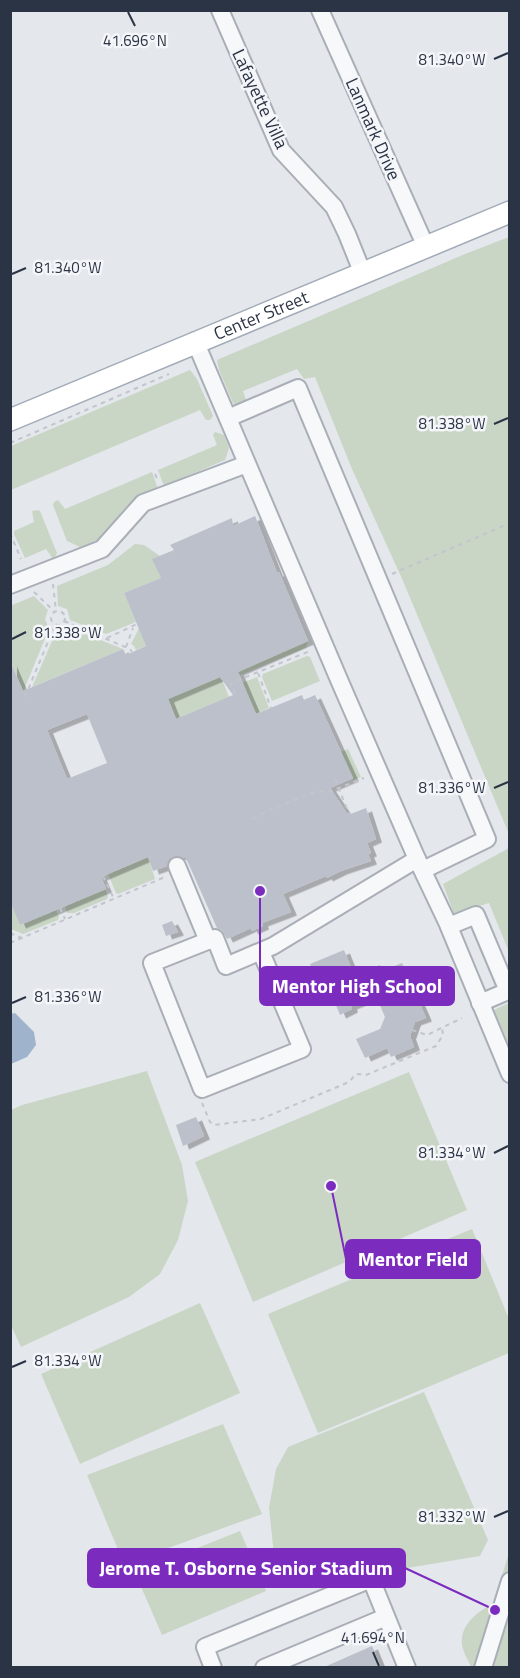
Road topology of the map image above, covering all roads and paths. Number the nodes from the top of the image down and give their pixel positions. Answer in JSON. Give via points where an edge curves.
{"nodes":[{"id":1,"x":220,"y":10,"type":"edge"},
{"id":2,"x":320,"y":10,"type":"edge"},
{"id":3,"x":510,"y":212,"type":"edge"},
{"id":4,"x":426,"y":247,"type":"junction"},
{"id":5,"x":363,"y":274,"type":"junction"},
{"id":6,"x":195,"y":342,"type":"junction"},
{"id":7,"x":228,"y":418,"type":"junction"},
{"id":8,"x":10,"y":420,"type":"edge"},
{"id":9,"x":247,"y":464,"type":"junction"},
{"id":10,"x":155,"y":474,"type":"dead end"},
{"id":11,"x":160,"y":486,"type":"dead end"},
{"id":12,"x":510,"y":523,"type":"edge"},
{"id":13,"x":10,"y":533,"type":"edge"},
{"id":14,"x":21,"y":559,"type":"dead end"},
{"id":15,"x":378,"y":579,"type":"junction"},
{"id":16,"x":53,"y":584,"type":"dead end"},
{"id":17,"x":10,"y":585,"type":"edge"},
{"id":18,"x":34,"y":592,"type":"dead end"},
{"id":19,"x":55,"y":611,"type":"junction"},
{"id":20,"x":64,"y":621,"type":"junction"},
{"id":21,"x":137,"y":624,"type":"dead end"},
{"id":22,"x":55,"y":625,"type":"junction"},
{"id":23,"x":132,"y":627,"type":"junction"},
{"id":24,"x":105,"y":638,"type":"junction"},
{"id":25,"x":126,"y":647,"type":"junction"},
{"id":26,"x":313,"y":650,"type":"dead end"},
{"id":27,"x":132,"y":652,"type":"dead end"},
{"id":28,"x":258,"y":672,"type":"junction"},
{"id":29,"x":235,"y":694,"type":"dead end"},
{"id":30,"x":25,"y":697,"type":"dead end"},
{"id":31,"x":272,"y":708,"type":"dead end"},
{"id":32,"x":365,"y":778,"type":"dead end"},
{"id":33,"x":335,"y":779,"type":"dead end"},
{"id":34,"x":339,"y":788,"type":"junction"},
{"id":35,"x":349,"y":814,"type":"dead end"},
{"id":36,"x":253,"y":819,"type":"dead end"},
{"id":37,"x":420,"y":865,"type":"junction"},
{"id":38,"x":178,"y":869,"type":"joint"},
{"id":39,"x":104,"y":876,"type":"dead end"},
{"id":40,"x":114,"y":899,"type":"junction"},
{"id":41,"x":60,"y":908,"type":"dead end"},
{"id":42,"x":65,"y":920,"type":"junction"},
{"id":43,"x":449,"y":927,"type":"junction"},
{"id":44,"x":10,"y":933,"type":"edge"},
{"id":45,"x":22,"y":938,"type":"junction"},
{"id":46,"x":208,"y":940,"type":"junction"},
{"id":47,"x":10,"y":943,"type":"edge"},
{"id":48,"x":261,"y":952,"type":"junction"},
{"id":49,"x":480,"y":1003,"type":"junction"},
{"id":50,"x":462,"y":1018,"type":"dead end"},
{"id":51,"x":442,"y":1028,"type":"junction"},
{"id":52,"x":412,"y":1030,"type":"dead end"},
{"id":53,"x":510,"y":1074,"type":"edge"},
{"id":54,"x":202,"y":1089,"type":"junction"},
{"id":55,"x":510,"y":1581,"type":"edge"},
{"id":56,"x":386,"y":1617,"type":"junction"},
{"id":57,"x":213,"y":1668,"type":"edge"},
{"id":58,"x":264,"y":1668,"type":"edge"},
{"id":59,"x":407,"y":1668,"type":"edge"},
{"id":60,"x":483,"y":1668,"type":"edge"}],
"edges":[{"from":1,"to":5,"type":"street","name":"Lafayette Villa","via":[[281,150],[334,207]]},
{"from":2,"to":4,"type":"street","name":"Lanmark Drive"},
{"from":3,"to":4,"type":"main road","name":"Center Street"},
{"from":4,"to":5,"type":"main road","name":"Center Street"},
{"from":5,"to":6,"type":"main road","name":"Center Street"},
{"from":6,"to":7,"type":"street"},
{"from":6,"to":8,"type":"main road","name":"Center Street"},
{"from":7,"to":9,"type":"street"},
{"from":7,"to":15,"type":"street","via":[[298,388]]},
{"from":9,"to":17,"type":"street","via":[[143,504],[102,549]]},
{"from":9,"to":37,"type":"street"},
{"from":10,"to":11,"type":"path"},
{"from":12,"to":15,"type":"path"},
{"from":13,"to":14,"type":"path"},
{"from":15,"to":37,"type":"street","via":[[487,839]]},
{"from":16,"to":19,"type":"path"},
{"from":18,"to":19,"type":"path"},
{"from":19,"to":20,"type":"path","via":[[63,614]]},
{"from":19,"to":22,"type":"path","via":[[50,617]]},
{"from":20,"to":22,"type":"path"},
{"from":20,"to":24,"type":"path"},
{"from":21,"to":23,"type":"path"},
{"from":22,"to":30,"type":"path"},
{"from":23,"to":24,"type":"path"},
{"from":23,"to":25,"type":"path"},
{"from":24,"to":25,"type":"path"},
{"from":25,"to":27,"type":"path"},
{"from":26,"to":28,"type":"path"},
{"from":28,"to":29,"type":"path","via":[[231,683]]},
{"from":28,"to":31,"type":"path"},
{"from":32,"to":34,"type":"path"},
{"from":33,"to":34,"type":"path"},
{"from":34,"to":35,"type":"path"},
{"from":34,"to":36,"type":"path","via":[[315,792]]},
{"from":37,"to":43,"type":"street"},
{"from":37,"to":48,"type":"street"},
{"from":38,"to":40,"type":"path"},
{"from":38,"to":46,"type":"street"},
{"from":39,"to":40,"type":"path"},
{"from":40,"to":42,"type":"path"},
{"from":41,"to":42,"type":"path"},
{"from":42,"to":45,"type":"path"},
{"from":43,"to":49,"type":"street"},
{"from":43,"to":49,"type":"street","via":[[476,915],[508,991]]},
{"from":44,"to":45,"type":"path"},
{"from":45,"to":47,"type":"path"},
{"from":46,"to":48,"type":"street","via":[[215,938],[226,966]]},
{"from":46,"to":54,"type":"street","via":[[152,963]]},
{"from":48,"to":54,"type":"street","via":[[302,1049]]},
{"from":49,"to":53,"type":"street"},
{"from":50,"to":51,"type":"path"},
{"from":51,"to":52,"type":"path","via":[[427,1035]]},
{"from":51,"to":54,"type":"path","via":[[443,1035],[436,1046],[366,1075],[356,1074],[349,1082],[261,1119],[214,1125],[201,1099]]},
{"from":55,"to":60,"type":"street"},
{"from":56,"to":57,"type":"street","via":[[371,1579],[205,1647]]},
{"from":56,"to":58,"type":"street"},
{"from":56,"to":59,"type":"street"}]}
